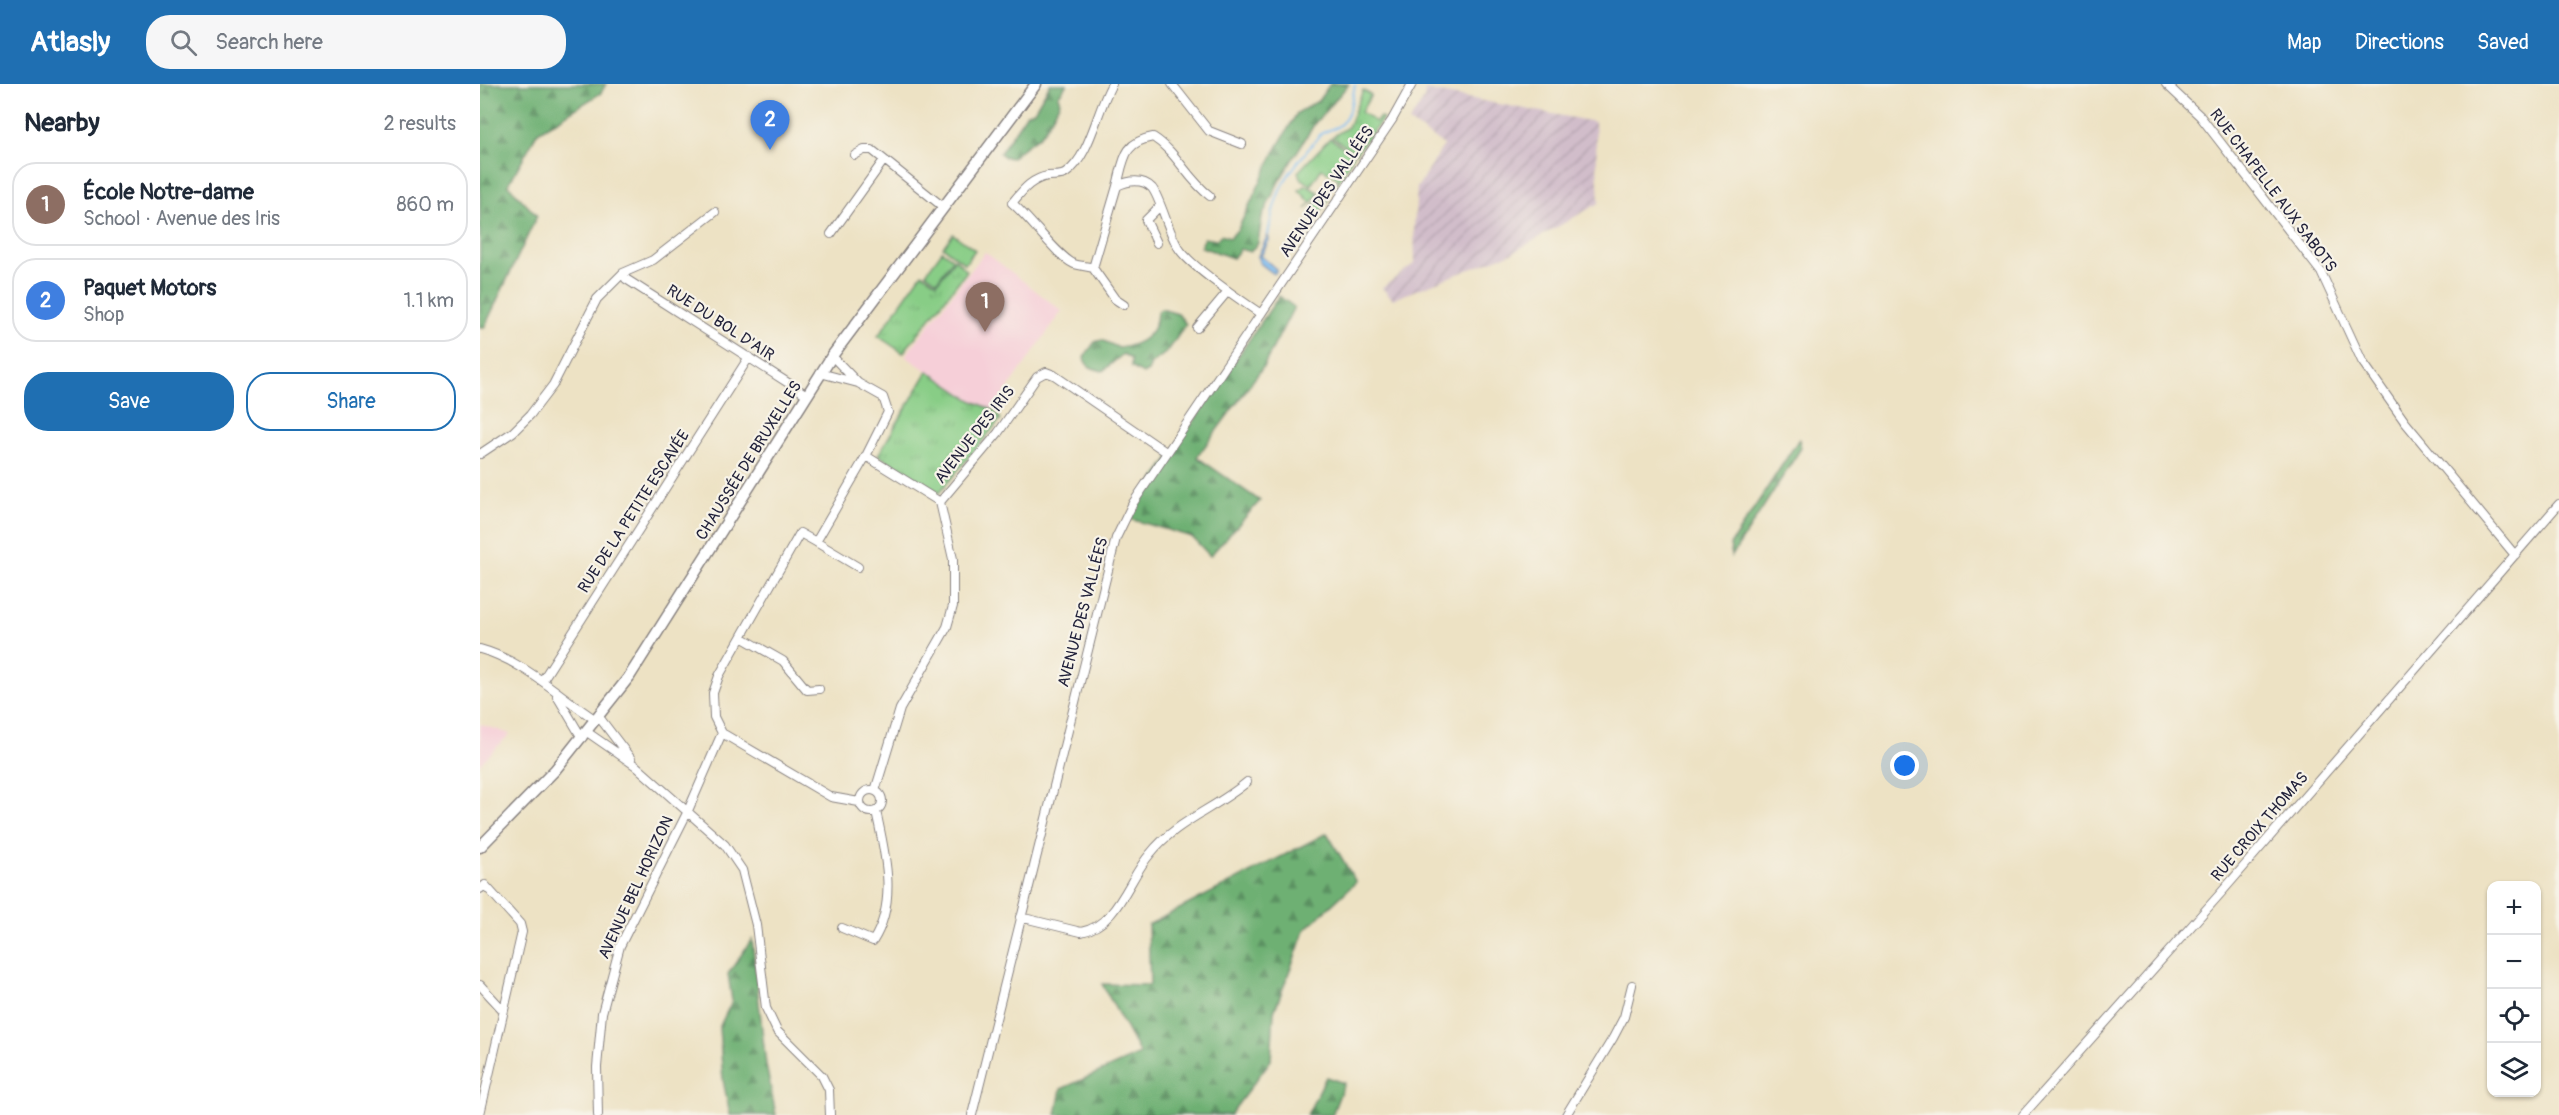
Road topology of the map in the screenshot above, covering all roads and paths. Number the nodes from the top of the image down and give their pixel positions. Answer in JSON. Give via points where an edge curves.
{"nodes":[{"id":1,"x":1036,"y":84,"type":"edge"},
{"id":2,"x":1112,"y":84,"type":"edge"},
{"id":3,"x":1172,"y":84,"type":"edge"},
{"id":4,"x":1412,"y":84,"type":"edge"},
{"id":5,"x":2166,"y":84,"type":"edge"},
{"id":6,"x":1242,"y":144,"type":"dead end"},
{"id":7,"x":855,"y":155,"type":"dead end"},
{"id":8,"x":884,"y":160,"type":"junction"},
{"id":9,"x":1117,"y":186,"type":"junction"},
{"id":10,"x":1210,"y":196,"type":"dead end"},
{"id":11,"x":942,"y":206,"type":"junction"},
{"id":12,"x":1159,"y":207,"type":"junction"},
{"id":13,"x":715,"y":212,"type":"dead end"},
{"id":14,"x":831,"y":234,"type":"dead end"},
{"id":15,"x":1157,"y":243,"type":"dead end"},
{"id":16,"x":1093,"y":268,"type":"junction"},
{"id":17,"x":623,"y":273,"type":"junction"},
{"id":18,"x":1228,"y":291,"type":"junction"},
{"id":19,"x":1124,"y":305,"type":"dead end"},
{"id":20,"x":1261,"y":314,"type":"junction"},
{"id":21,"x":1197,"y":328,"type":"dead end"},
{"id":22,"x":832,"y":356,"type":"junction"},
{"id":23,"x":749,"y":357,"type":"junction"},
{"id":24,"x":820,"y":373,"type":"junction"},
{"id":25,"x":858,"y":383,"type":"junction"},
{"id":26,"x":807,"y":394,"type":"junction"},
{"id":27,"x":1166,"y":452,"type":"junction"},
{"id":28,"x":480,"y":454,"type":"edge"},
{"id":29,"x":866,"y":456,"type":"junction"},
{"id":30,"x":940,"y":502,"type":"junction"},
{"id":31,"x":2559,"y":504,"type":"edge"},
{"id":32,"x":816,"y":543,"type":"junction"},
{"id":33,"x":2515,"y":555,"type":"junction"},
{"id":34,"x":858,"y":567,"type":"dead end"},
{"id":35,"x":741,"y":637,"type":"junction"},
{"id":36,"x":480,"y":649,"type":"edge"},
{"id":37,"x":542,"y":681,"type":"junction"},
{"id":38,"x":819,"y":688,"type":"dead end"},
{"id":39,"x":555,"y":693,"type":"junction"},
{"id":40,"x":598,"y":718,"type":"junction"},
{"id":41,"x":723,"y":733,"type":"junction"},
{"id":42,"x":584,"y":735,"type":"junction"},
{"id":43,"x":636,"y":766,"type":"junction"},
{"id":44,"x":1247,"y":782,"type":"dead end"},
{"id":45,"x":875,"y":791,"type":"junction"},
{"id":46,"x":859,"y":802,"type":"junction"},
{"id":47,"x":876,"y":811,"type":"junction"},
{"id":48,"x":687,"y":813,"type":"junction"},
{"id":49,"x":480,"y":848,"type":"edge"},
{"id":50,"x":480,"y":889,"type":"edge"},
{"id":51,"x":1020,"y":917,"type":"junction"},
{"id":52,"x":842,"y":928,"type":"dead end"},
{"id":53,"x":480,"y":985,"type":"edge"},
{"id":54,"x":1632,"y":985,"type":"dead end"},
{"id":55,"x":503,"y":1010,"type":"junction"},
{"id":56,"x":480,"y":1114,"type":"edge"},
{"id":57,"x":598,"y":1115,"type":"edge"},
{"id":58,"x":830,"y":1115,"type":"edge"},
{"id":59,"x":972,"y":1115,"type":"edge"},
{"id":60,"x":1566,"y":1115,"type":"edge"},
{"id":61,"x":2023,"y":1115,"type":"edge"}],
"edges":[{"from":1,"to":11,"type":"main road","name":"CHAUSSÉE DE BRUXELLES"},
{"from":2,"to":16,"type":"street","via":[[1078,162],[1065,175],[1027,185],[1012,203],[1058,252],[1075,265]]},
{"from":3,"to":6,"type":"street","via":[[1209,131]]},
{"from":4,"to":20,"type":"street","name":"AVENUE DES VALLÉES","via":[[1392,120]]},
{"from":5,"to":33,"type":"street","name":"RUE CHAPELLE AUX SABOTS","via":[[2200,116],[2321,272],[2362,361],[2405,422]]},
{"from":7,"to":8,"type":"street","via":[[872,150]]},
{"from":8,"to":11,"type":"street"},
{"from":8,"to":14,"type":"street"},
{"from":9,"to":10,"type":"street","via":[[1128,149],[1139,139],[1153,137],[1166,145],[1199,188]]},
{"from":9,"to":12,"type":"street","via":[[1142,182],[1152,188]]},
{"from":9,"to":16,"type":"street"},
{"from":11,"to":22,"type":"main road","name":"CHAUSSÉE DE BRUXELLES"},
{"from":12,"to":15,"type":"street","via":[[1146,220]]},
{"from":12,"to":18,"type":"street","via":[[1179,250]]},
{"from":13,"to":17,"type":"street","via":[[653,260]]},
{"from":16,"to":19,"type":"street","via":[[1115,299]]},
{"from":17,"to":23,"type":"street","name":"RUE DU BOL D'AIR","via":[[626,279]]},
{"from":17,"to":28,"type":"street","via":[[597,298],[553,386],[513,432]]},
{"from":18,"to":20,"type":"street"},
{"from":18,"to":21,"type":"street"},
{"from":20,"to":27,"type":"street","name":"AVENUE DES VALLÉES"},
{"from":22,"to":24,"type":"main road","name":"CHAUSSÉE DE BRUXELLES"},
{"from":22,"to":25,"type":"street"},
{"from":23,"to":26,"type":"street","name":"RUE DU BOL D'AIR"},
{"from":23,"to":37,"type":"street","name":"RUE DE LA PETITE ESCAVÉE"},
{"from":24,"to":25,"type":"street"},
{"from":24,"to":26,"type":"main road","name":"CHAUSSÉE DE BRUXELLES"},
{"from":25,"to":29,"type":"street","via":[[883,398],[888,412]]},
{"from":26,"to":40,"type":"main road","name":"CHAUSSÉE DE BRUXELLES","via":[[635,668]]},
{"from":27,"to":30,"type":"street","name":"AVENUE DES IRIS","via":[[1046,372],[1037,377],[998,433]]},
{"from":27,"to":51,"type":"street","name":"AVENUE DES VALLÉES","via":[[1116,538]]},
{"from":29,"to":30,"type":"street"},
{"from":29,"to":32,"type":"street"},
{"from":30,"to":45,"type":"street","name":"AVENUE DES IRIS","via":[[953,560],[953,606],[947,627],[900,709]]},
{"from":31,"to":33,"type":"street","name":"RUE CROIX THOMAS"},
{"from":32,"to":34,"type":"street"},
{"from":32,"to":35,"type":"street","via":[[800,533]]},
{"from":33,"to":61,"type":"street","name":"RUE CROIX THOMAS"},
{"from":35,"to":38,"type":"street","via":[[783,661],[807,690]]},
{"from":35,"to":41,"type":"street","via":[[713,693],[714,717]]},
{"from":36,"to":37,"type":"street"},
{"from":37,"to":39,"type":"street"},
{"from":39,"to":40,"type":"street","name":"AVENUE BEL HORIZON"},
{"from":39,"to":42,"type":"street"},
{"from":40,"to":42,"type":"main road","name":"CHAUSSÉE DE BRUXELLES"},
{"from":40,"to":43,"type":"street","name":"AVENUE BEL HORIZON"},
{"from":41,"to":46,"type":"street","via":[[831,797]]},
{"from":41,"to":48,"type":"street"},
{"from":42,"to":43,"type":"street","name":"AVENUE BEL HORIZON"},
{"from":42,"to":49,"type":"main road","name":"CHAUSSÉE DE BRUXELLES"},
{"from":43,"to":48,"type":"street","name":"AVENUE BEL HORIZON"},
{"from":44,"to":51,"type":"street","via":[[1161,840],[1110,914],[1091,930],[1081,932]]},
{"from":45,"to":46,"type":"street","via":[[864,792]]},
{"from":45,"to":47,"type":"street","via":[[882,800]]},
{"from":46,"to":47,"type":"street","via":[[864,811]]},
{"from":47,"to":52,"type":"street","via":[[890,878],[881,930],[873,941]]},
{"from":48,"to":57,"type":"street","name":"AVENUE BEL HORIZON","via":[[620,946],[608,985],[597,1067]]},
{"from":48,"to":58,"type":"street","via":[[725,845],[742,870],[756,925],[766,1008],[777,1031],[822,1076],[829,1090]]},
{"from":50,"to":55,"type":"street","via":[[485,885],[520,924],[522,932]]},
{"from":51,"to":59,"type":"street","name":"AVENUE DES VALLÉES"},
{"from":53,"to":55,"type":"street"},
{"from":54,"to":60,"type":"street","via":[[1624,1017]]},
{"from":55,"to":56,"type":"street"}]}
